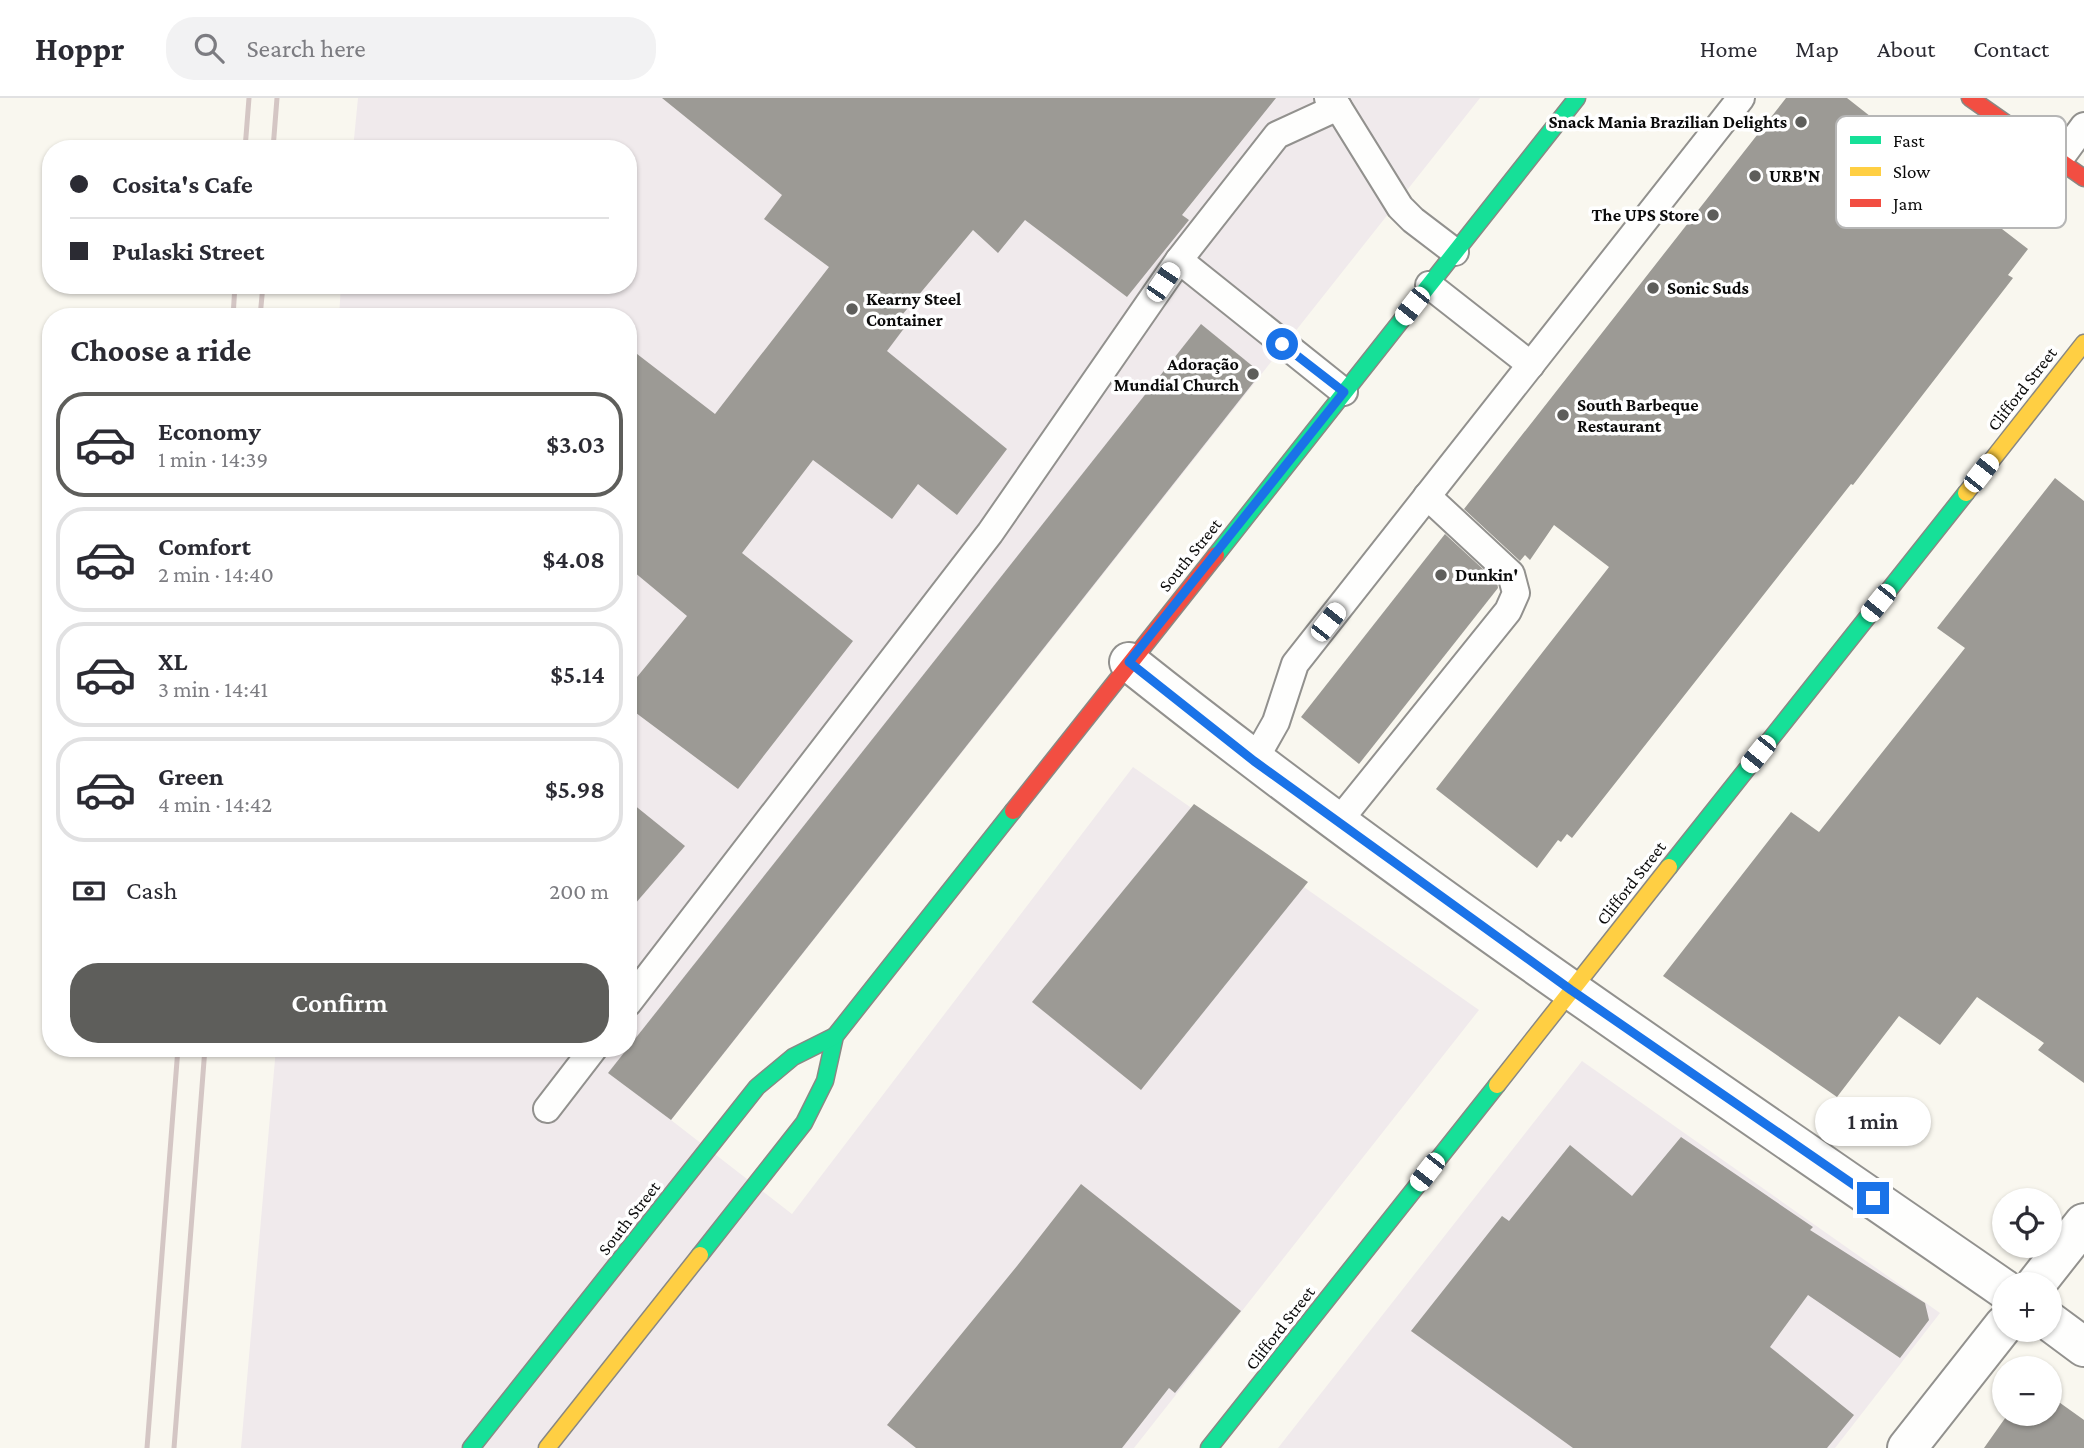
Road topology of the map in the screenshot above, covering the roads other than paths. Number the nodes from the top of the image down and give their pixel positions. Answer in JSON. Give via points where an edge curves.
{"nodes":[{"id":1,"x":1577,"y":98,"type":"edge"},
{"id":2,"x":1741,"y":98,"type":"edge"},
{"id":3,"x":1970,"y":98,"type":"edge"},
{"id":4,"x":1333,"y":103,"type":"edge"},
{"id":5,"x":2005,"y":108,"type":"edge"},
{"id":6,"x":2084,"y":126,"type":"edge"},
{"id":7,"x":2066,"y":150,"type":"edge"},
{"id":8,"x":2066,"y":165,"type":"edge"},
{"id":9,"x":2084,"y":178,"type":"edge"},
{"id":10,"x":1455,"y":252,"type":"junction"},
{"id":11,"x":1179,"y":260,"type":"junction"},
{"id":12,"x":1429,"y":285,"type":"junction"},
{"id":13,"x":2084,"y":343,"type":"edge"},
{"id":14,"x":1531,"y":365,"type":"junction"},
{"id":15,"x":1344,"y":392,"type":"junction"},
{"id":16,"x":1427,"y":496,"type":"junction"},
{"id":17,"x":1129,"y":662,"type":"junction"},
{"id":18,"x":1254,"y":761,"type":"junction"},
{"id":19,"x":1338,"y":822,"type":"junction"},
{"id":20,"x":1571,"y":990,"type":"junction"},
{"id":21,"x":637,"y":991,"type":"edge"},
{"id":22,"x":835,"y":1036,"type":"junction"},
{"id":23,"x":587,"y":1057,"type":"edge"},
{"id":24,"x":547,"y":1109,"type":"dead end"},
{"id":25,"x":2084,"y":1223,"type":"edge"},
{"id":26,"x":2045,"y":1272,"type":"edge"},
{"id":27,"x":1992,"y":1281,"type":"edge"},
{"id":28,"x":2062,"y":1331,"type":"edge"},
{"id":29,"x":1992,"y":1340,"type":"edge"},
{"id":30,"x":2084,"y":1347,"type":"edge"},
{"id":31,"x":471,"y":1448,"type":"edge"},
{"id":32,"x":547,"y":1448,"type":"edge"},
{"id":33,"x":1209,"y":1448,"type":"edge"},
{"id":34,"x":1907,"y":1448,"type":"edge"}],
"edges":[{"from":1,"to":10,"type":"main road","name":"South Street"},
{"from":2,"to":14,"type":"lane"},
{"from":3,"to":5,"type":"main road"},
{"from":4,"to":10,"type":"lane","via":[[1400,207]]},
{"from":4,"to":11,"type":"lane","via":[[1277,135]]},
{"from":6,"to":7,"type":"lane"},
{"from":8,"to":9,"type":"main road"},
{"from":10,"to":12,"type":"main road","name":"South Street"},
{"from":11,"to":15,"type":"lane"},
{"from":11,"to":21,"type":"lane","via":[[990,533]]},
{"from":12,"to":14,"type":"lane"},
{"from":12,"to":15,"type":"main road","name":"South Street"},
{"from":13,"to":20,"type":"main road","name":"Clifford Street"},
{"from":14,"to":16,"type":"lane"},
{"from":15,"to":17,"type":"main road","name":"South Street"},
{"from":16,"to":18,"type":"lane","via":[[1295,664],[1276,722]]},
{"from":16,"to":19,"type":"lane","via":[[1511,574],[1516,593],[1508,611]]},
{"from":17,"to":18,"type":"street"},
{"from":17,"to":22,"type":"main road","name":"South Street"},
{"from":18,"to":19,"type":"street"},
{"from":19,"to":20,"type":"street"},
{"from":20,"to":27,"type":"street"},
{"from":20,"to":33,"type":"main road","name":"Clifford Street"},
{"from":22,"to":31,"type":"main road","name":"South Street","via":[[806,1047],[757,1087]]},
{"from":22,"to":32,"type":"main road","name":"South Street","via":[[832,1064],[804,1123]]},
{"from":23,"to":24,"type":"lane"},
{"from":25,"to":26,"type":"street"},
{"from":28,"to":30,"type":"street"},
{"from":29,"to":34,"type":"street"}]}
